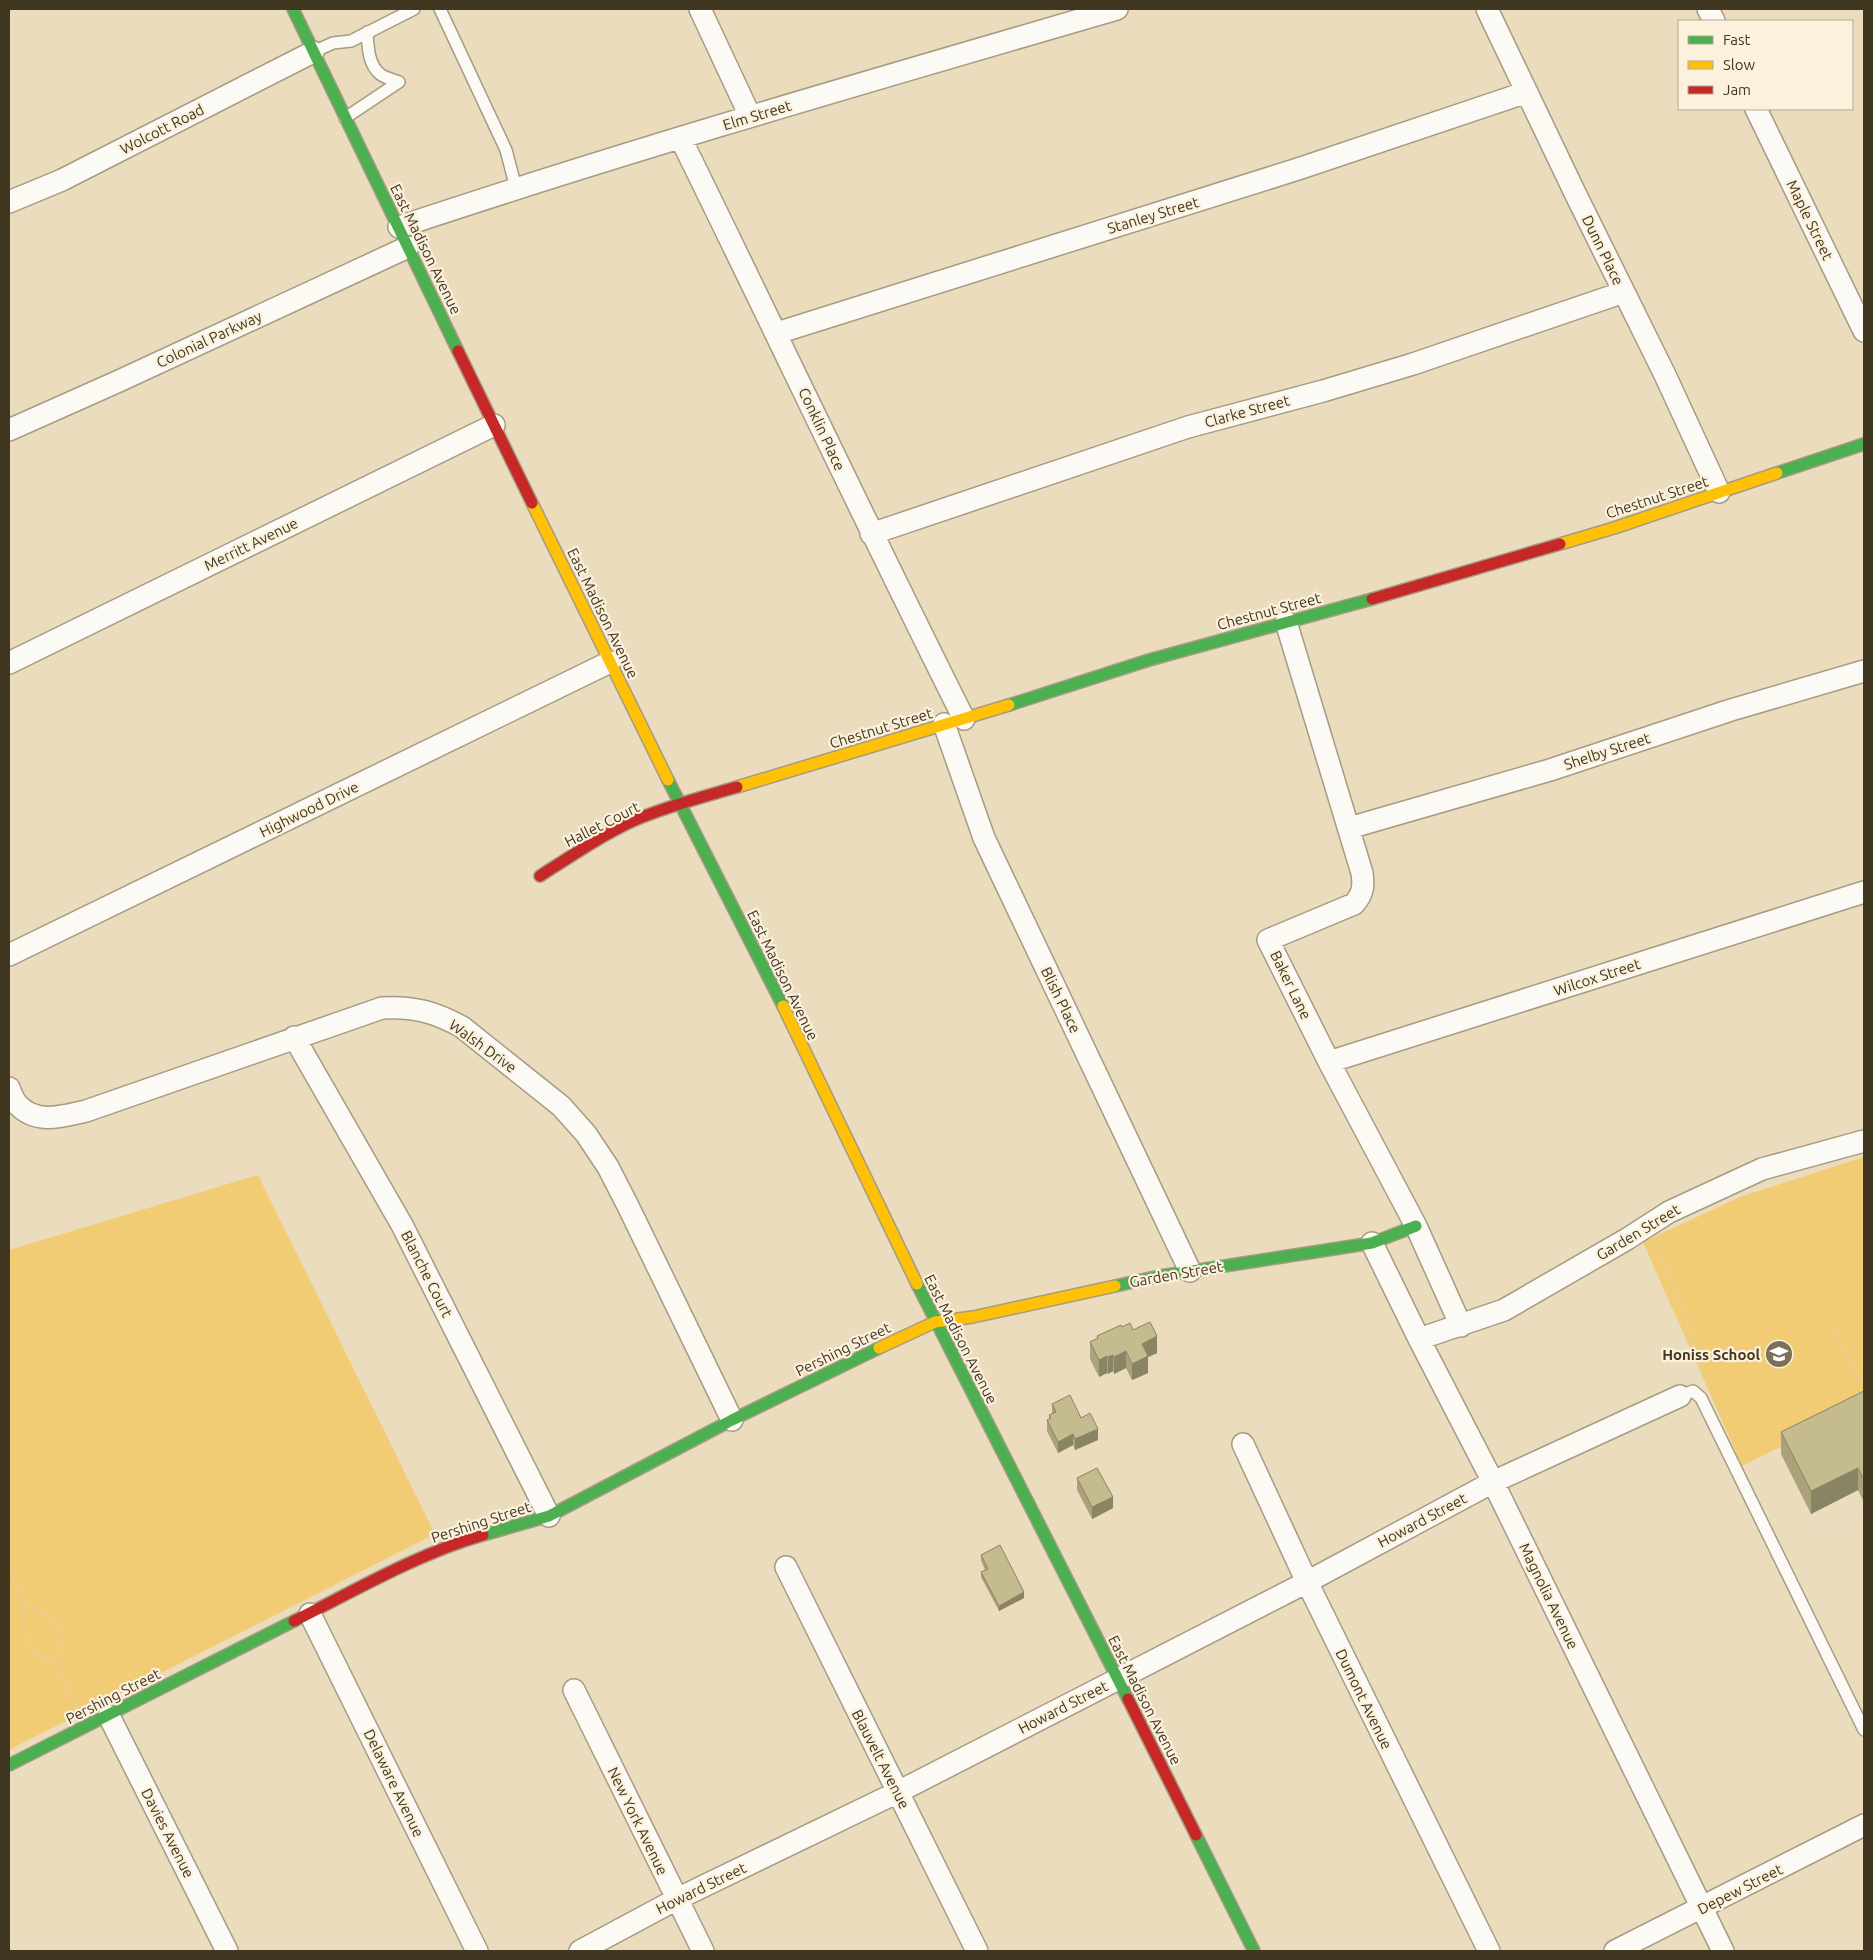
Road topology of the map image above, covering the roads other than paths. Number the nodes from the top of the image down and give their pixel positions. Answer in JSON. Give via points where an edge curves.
{"nodes":[{"id":1,"x":293,"y":9,"type":"edge"},
{"id":2,"x":414,"y":9,"type":"edge"},
{"id":3,"x":440,"y":9,"type":"edge"},
{"id":4,"x":700,"y":9,"type":"edge"},
{"id":5,"x":1117,"y":9,"type":"edge"},
{"id":6,"x":1487,"y":9,"type":"edge"},
{"id":7,"x":367,"y":32,"type":"junction"},
{"id":8,"x":313,"y":52,"type":"junction"},
{"id":9,"x":1527,"y":92,"type":"junction"},
{"id":10,"x":1756,"y":110,"type":"edge"},
{"id":11,"x":750,"y":116,"type":"junction"},
{"id":12,"x":345,"y":118,"type":"junction"},
{"id":13,"x":681,"y":139,"type":"junction"},
{"id":14,"x":516,"y":188,"type":"junction"},
{"id":15,"x":9,"y":202,"type":"edge"},
{"id":16,"x":399,"y":227,"type":"junction"},
{"id":17,"x":408,"y":247,"type":"junction"},
{"id":18,"x":1624,"y":292,"type":"junction"},
{"id":19,"x":1864,"y":331,"type":"edge"},
{"id":20,"x":777,"y":333,"type":"junction"},
{"id":21,"x":494,"y":424,"type":"junction"},
{"id":22,"x":9,"y":430,"type":"edge"},
{"id":23,"x":1864,"y":444,"type":"edge"},
{"id":24,"x":1719,"y":492,"type":"junction"},
{"id":25,"x":871,"y":534,"type":"junction"},
{"id":26,"x":1286,"y":622,"type":"junction"},
{"id":27,"x":610,"y":662,"type":"junction"},
{"id":28,"x":9,"y":663,"type":"edge"},
{"id":29,"x":1864,"y":671,"type":"edge"},
{"id":30,"x":954,"y":721,"type":"junction"},
{"id":31,"x":680,"y":804,"type":"junction"},
{"id":32,"x":1349,"y":828,"type":"junction"},
{"id":33,"x":540,"y":876,"type":"dead end"},
{"id":34,"x":1864,"y":892,"type":"edge"},
{"id":35,"x":9,"y":955,"type":"edge"},
{"id":36,"x":294,"y":1038,"type":"junction"},
{"id":37,"x":1329,"y":1062,"type":"junction"},
{"id":38,"x":9,"y":1088,"type":"edge"},
{"id":39,"x":1864,"y":1141,"type":"edge"},
{"id":40,"x":1416,"y":1226,"type":"junction"},
{"id":41,"x":1372,"y":1243,"type":"junction"},
{"id":42,"x":1190,"y":1271,"type":"junction"},
{"id":43,"x":935,"y":1322,"type":"junction"},
{"id":44,"x":1461,"y":1326,"type":"junction"},
{"id":45,"x":1419,"y":1340,"type":"junction"},
{"id":46,"x":1690,"y":1397,"type":"joint"},
{"id":47,"x":732,"y":1420,"type":"junction"},
{"id":48,"x":1243,"y":1444,"type":"dead end"},
{"id":49,"x":1493,"y":1482,"type":"junction"},
{"id":50,"x":549,"y":1516,"type":"junction"},
{"id":51,"x":786,"y":1567,"type":"dead end"},
{"id":52,"x":1307,"y":1582,"type":"junction"},
{"id":53,"x":310,"y":1614,"type":"junction"},
{"id":54,"x":1118,"y":1678,"type":"junction"},
{"id":55,"x":574,"y":1690,"type":"dead end"},
{"id":56,"x":109,"y":1716,"type":"junction"},
{"id":57,"x":1864,"y":1730,"type":"edge"},
{"id":58,"x":9,"y":1765,"type":"edge"},
{"id":59,"x":898,"y":1792,"type":"junction"},
{"id":60,"x":1864,"y":1825,"type":"edge"},
{"id":61,"x":677,"y":1899,"type":"junction"},
{"id":62,"x":1701,"y":1908,"type":"junction"},
{"id":63,"x":227,"y":1951,"type":"edge"},
{"id":64,"x":477,"y":1951,"type":"edge"},
{"id":65,"x":580,"y":1951,"type":"edge"},
{"id":66,"x":703,"y":1951,"type":"edge"},
{"id":67,"x":977,"y":1951,"type":"edge"},
{"id":68,"x":1254,"y":1951,"type":"edge"},
{"id":69,"x":1489,"y":1951,"type":"edge"},
{"id":70,"x":1616,"y":1951,"type":"edge"},
{"id":71,"x":1722,"y":1951,"type":"edge"}],
"edges":[{"from":1,"to":8,"type":"street","name":"East Madison Avenue"},
{"from":2,"to":7,"type":"lane"},
{"from":3,"to":14,"type":"lane","via":[[506,150]]},
{"from":4,"to":11,"type":"street"},
{"from":5,"to":11,"type":"street","name":"Elm Street"},
{"from":6,"to":9,"type":"street","name":"Dunn Place"},
{"from":7,"to":8,"type":"lane","via":[[351,41],[333,43]]},
{"from":7,"to":12,"type":"lane","via":[[373,64],[380,74],[399,82]]},
{"from":8,"to":12,"type":"street","name":"East Madison Avenue"},
{"from":8,"to":15,"type":"street","name":"Wolcott Road","via":[[62,180]]},
{"from":9,"to":18,"type":"street","name":"Dunn Place"},
{"from":9,"to":20,"type":"street","name":"Stanley Street","via":[[1298,169]]},
{"from":10,"to":19,"type":"street","name":"Maple Street"},
{"from":11,"to":13,"type":"street","name":"Elm Street"},
{"from":12,"to":16,"type":"street","name":"East Madison Avenue"},
{"from":13,"to":14,"type":"street","name":"Elm Street"},
{"from":13,"to":20,"type":"street","name":"Conklin Place"},
{"from":14,"to":16,"type":"street","name":"Elm Street"},
{"from":16,"to":17,"type":"street","name":"East Madison Avenue"},
{"from":17,"to":21,"type":"street","name":"East Madison Avenue"},
{"from":17,"to":22,"type":"street","name":"Colonial Parkway"},
{"from":18,"to":24,"type":"street","name":"Dunn Place"},
{"from":18,"to":25,"type":"street","name":"Clarke Street","via":[[1413,364],[1188,427]]},
{"from":20,"to":25,"type":"street","name":"Conklin Place"},
{"from":21,"to":27,"type":"street","name":"East Madison Avenue"},
{"from":21,"to":28,"type":"street","name":"Merritt Avenue"},
{"from":23,"to":24,"type":"street","name":"Chestnut Street"},
{"from":24,"to":26,"type":"street","name":"Chestnut Street","via":[[1614,528]]},
{"from":25,"to":30,"type":"street","name":"Conklin Place"},
{"from":26,"to":30,"type":"street","name":"Chestnut Street","via":[[1149,660]]},
{"from":26,"to":32,"type":"street","name":"Baker Lane"},
{"from":27,"to":31,"type":"street","name":"East Madison Avenue"},
{"from":27,"to":35,"type":"street","name":"Highwood Drive"},
{"from":29,"to":32,"type":"street","name":"Shelby Street","via":[[1731,710],[1550,770]]},
{"from":30,"to":31,"type":"street","name":"Chestnut Street"},
{"from":30,"to":42,"type":"street","name":"Blish Place","via":[[984,838]]},
{"from":31,"to":33,"type":"street","name":"Hallet Court","via":[[636,820],[582,848]]},
{"from":31,"to":43,"type":"street","name":"East Madison Avenue","via":[[770,980]]},
{"from":32,"to":37,"type":"street","name":"Baker Lane","via":[[1364,884],[1361,896],[1354,904],[1268,940]]},
{"from":34,"to":37,"type":"street","name":"Wilcox Street"},
{"from":36,"to":38,"type":"street","name":"Walsh Drive","via":[[86,1111],[56,1118],[36,1118],[18,1105]]},
{"from":36,"to":47,"type":"street","name":"Walsh Drive","via":[[382,1008],[403,1006],[425,1011],[462,1027],[561,1106],[586,1134],[608,1167]]},
{"from":36,"to":50,"type":"street","name":"Blanche Court","via":[[402,1224]]},
{"from":37,"to":40,"type":"street","name":"Baker Lane"},
{"from":39,"to":44,"type":"street","name":"Garden Street","via":[[1762,1169],[1669,1212],[1504,1310]]},
{"from":40,"to":41,"type":"street","name":"Garden Street"},
{"from":40,"to":44,"type":"street","name":"Baker Lane"},
{"from":41,"to":42,"type":"street","name":"Garden Street"},
{"from":41,"to":45,"type":"street","name":"Magnolia Avenue"},
{"from":42,"to":43,"type":"street","name":"Garden Street","via":[[973,1317]]},
{"from":43,"to":47,"type":"street","name":"Pershing Street"},
{"from":43,"to":54,"type":"street","name":"East Madison Avenue"},
{"from":44,"to":45,"type":"street","name":"Garden Street"},
{"from":45,"to":49,"type":"street","name":"Magnolia Avenue"},
{"from":46,"to":49,"type":"street","name":"Howard Street"},
{"from":46,"to":57,"type":"lane"},
{"from":47,"to":50,"type":"street","name":"Pershing Street"},
{"from":48,"to":52,"type":"street","name":"Dumont Avenue"},
{"from":49,"to":52,"type":"street","name":"Howard Street"},
{"from":49,"to":62,"type":"street","name":"Magnolia Avenue"},
{"from":50,"to":53,"type":"street","name":"Pershing Street","via":[[455,1544]]},
{"from":51,"to":59,"type":"street","name":"Blauvelt Avenue"},
{"from":52,"to":54,"type":"street","name":"Howard Street"},
{"from":52,"to":69,"type":"street","name":"Dumont Avenue"},
{"from":53,"to":56,"type":"street","name":"Pershing Street"},
{"from":53,"to":64,"type":"street","name":"Delaware Avenue"},
{"from":54,"to":59,"type":"street","name":"Howard Street"},
{"from":54,"to":68,"type":"street","name":"East Madison Avenue"},
{"from":55,"to":61,"type":"street","name":"New York Avenue"},
{"from":56,"to":58,"type":"street","name":"Pershing Street"},
{"from":56,"to":63,"type":"street","name":"Davies Avenue"},
{"from":59,"to":61,"type":"street","name":"Howard Street"},
{"from":59,"to":67,"type":"street","name":"Blauvelt Avenue"},
{"from":60,"to":62,"type":"street","name":"Depew Street"},
{"from":61,"to":65,"type":"street","name":"Howard Street"},
{"from":61,"to":66,"type":"street","name":"New York Avenue"},
{"from":62,"to":70,"type":"street","name":"Depew Street"},
{"from":62,"to":71,"type":"street","name":"Magnolia Avenue"}]}
